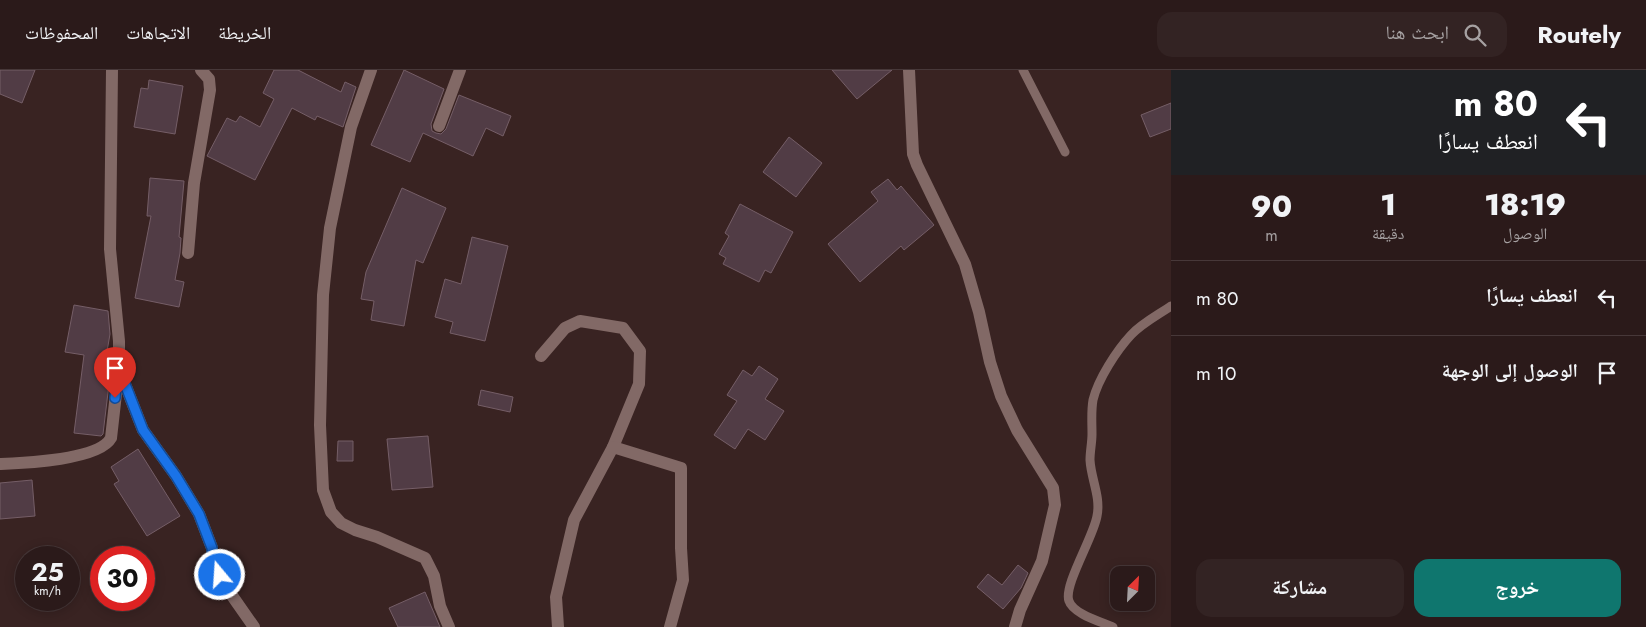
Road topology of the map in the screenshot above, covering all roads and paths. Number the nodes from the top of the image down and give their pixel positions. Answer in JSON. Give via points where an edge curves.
{"nodes":[{"id":1,"x":112,"y":70,"type":"edge"},
{"id":2,"x":201,"y":70,"type":"edge"},
{"id":3,"x":371,"y":70,"type":"edge"},
{"id":4,"x":460,"y":70,"type":"edge"},
{"id":5,"x":908,"y":70,"type":"edge"},
{"id":6,"x":1023,"y":70,"type":"edge"},
{"id":7,"x":439,"y":126,"type":"dead end"},
{"id":8,"x":1065,"y":152,"type":"dead end"},
{"id":9,"x":188,"y":253,"type":"dead end"},
{"id":10,"x":1171,"y":306,"type":"edge"},
{"id":11,"x":541,"y":356,"type":"dead end"},
{"id":12,"x":118,"y":366,"type":"junction"},
{"id":13,"x":613,"y":447,"type":"junction"},
{"id":14,"x":0,"y":464,"type":"edge"},
{"id":15,"x":254,"y":627,"type":"edge"},
{"id":16,"x":449,"y":627,"type":"edge"},
{"id":17,"x":558,"y":627,"type":"edge"},
{"id":18,"x":670,"y":627,"type":"edge"},
{"id":19,"x":1015,"y":627,"type":"edge"},
{"id":20,"x":1114,"y":627,"type":"edge"}],
"edges":[{"from":1,"to":12,"type":"street","via":[[110,249],[119,341]]},
{"from":2,"to":9,"type":"street","via":[[209,79],[210,90],[194,183]]},
{"from":3,"to":16,"type":"street","via":[[351,127],[330,228],[322,295],[320,425],[323,490],[331,512],[341,523],[425,558],[434,576],[440,606]]},
{"from":4,"to":7,"type":"street"},
{"from":5,"to":19,"type":"street","via":[[913,154],[965,264],[1000,396],[1055,496],[1054,515],[1042,561]]},
{"from":6,"to":8,"type":"lane"},
{"from":10,"to":20,"type":"lane","via":[[1131,334],[1109,365],[1091,412],[1090,462],[1098,514],[1067,596],[1074,609]]},
{"from":11,"to":13,"type":"street","via":[[565,328],[580,321],[623,328],[640,351],[639,384]]},
{"from":12,"to":14,"type":"street","via":[[111,438],[103,447],[58,460]]},
{"from":12,"to":15,"type":"street","via":[[143,430],[199,514],[212,548],[213,562],[226,588]]},
{"from":13,"to":17,"type":"street","via":[[574,520],[556,597]]},
{"from":13,"to":18,"type":"street","via":[[681,468],[683,580]]}]}
